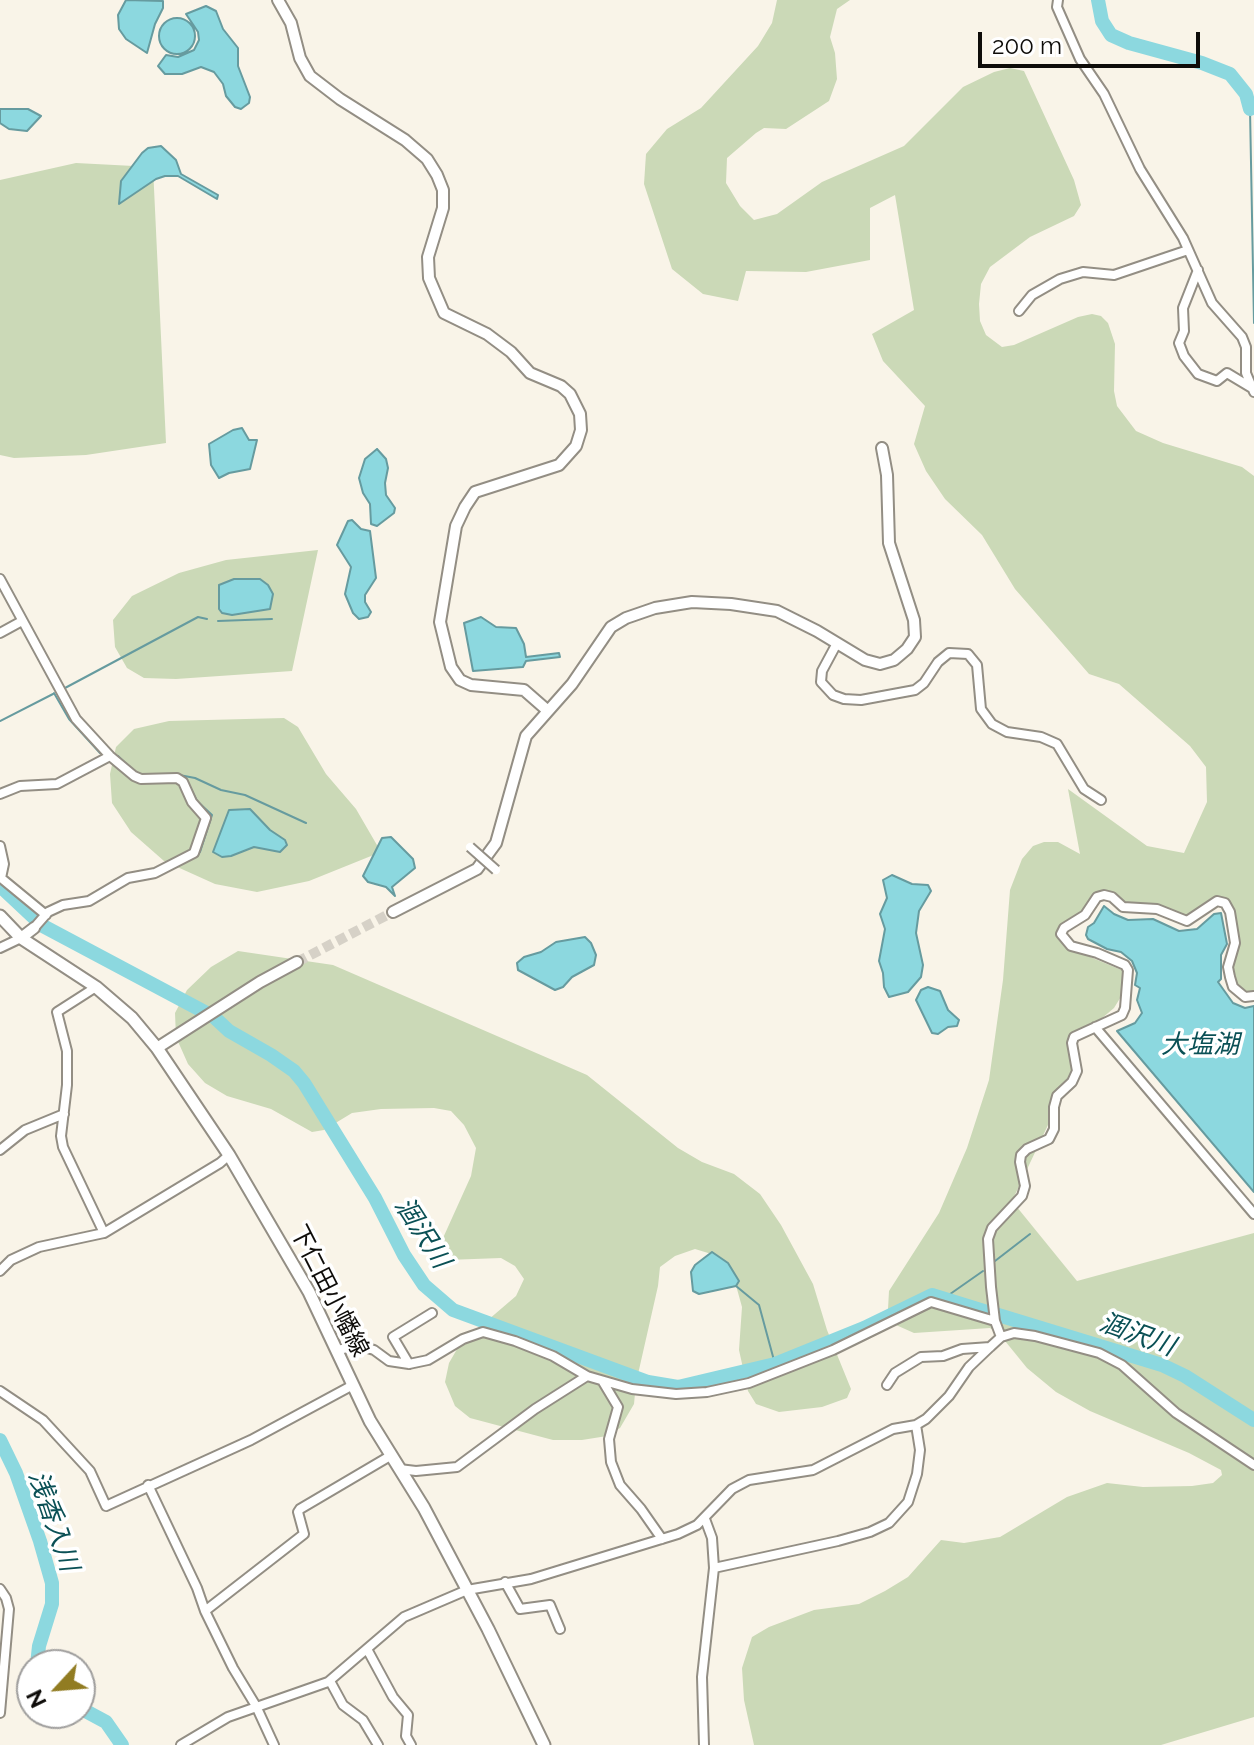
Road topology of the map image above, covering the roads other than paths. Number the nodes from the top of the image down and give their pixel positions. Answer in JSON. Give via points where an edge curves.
{"nodes":[{"id":1,"x":278,"y":0,"type":"edge"},
{"id":2,"x":1058,"y":0,"type":"edge"},
{"id":3,"x":1188,"y":250,"type":"junction"},
{"id":4,"x":1198,"y":270,"type":"junction"},
{"id":5,"x":1019,"y":311,"type":"dead end"},
{"id":6,"x":1253,"y":390,"type":"edge"},
{"id":7,"x":882,"y":448,"type":"dead end"},
{"id":8,"x":0,"y":579,"type":"edge"},
{"id":9,"x":22,"y":621,"type":"junction"},
{"id":10,"x":0,"y":633,"type":"edge"},
{"id":11,"x":836,"y":645,"type":"junction"},
{"id":12,"x":548,"y":711,"type":"junction"},
{"id":13,"x":110,"y":756,"type":"junction"},
{"id":14,"x":0,"y":794,"type":"edge"},
{"id":15,"x":1101,"y":800,"type":"dead end"},
{"id":16,"x":0,"y":846,"type":"edge"},
{"id":17,"x":470,"y":847,"type":"dead end"},
{"id":18,"x":496,"y":870,"type":"dead end"},
{"id":19,"x":393,"y":912,"type":"tunnel mouth"},
{"id":20,"x":0,"y":916,"type":"edge"},
{"id":21,"x":44,"y":917,"type":"junction"},
{"id":22,"x":34,"y":928,"type":"joint"},
{"id":23,"x":21,"y":938,"type":"junction"},
{"id":24,"x":0,"y":948,"type":"edge"},
{"id":25,"x":297,"y":962,"type":"tunnel mouth"},
{"id":26,"x":96,"y":987,"type":"junction"},
{"id":27,"x":1254,"y":996,"type":"edge"},
{"id":28,"x":1095,"y":1027,"type":"junction"},
{"id":29,"x":157,"y":1048,"type":"junction"},
{"id":30,"x":64,"y":1114,"type":"junction"},
{"id":31,"x":0,"y":1150,"type":"edge"},
{"id":32,"x":229,"y":1155,"type":"junction"},
{"id":33,"x":1254,"y":1214,"type":"edge"},
{"id":34,"x":104,"y":1233,"type":"junction"},
{"id":35,"x":0,"y":1271,"type":"edge"},
{"id":36,"x":432,"y":1313,"type":"dead end"},
{"id":37,"x":995,"y":1321,"type":"junction"},
{"id":38,"x":1001,"y":1337,"type":"junction"},
{"id":39,"x":990,"y":1347,"type":"junction"},
{"id":40,"x":336,"y":1350,"type":"junction"},
{"id":41,"x":409,"y":1364,"type":"junction"},
{"id":42,"x":587,"y":1376,"type":"junction"},
{"id":43,"x":603,"y":1381,"type":"junction"},
{"id":44,"x":353,"y":1385,"type":"junction"},
{"id":45,"x":887,"y":1385,"type":"dead end"},
{"id":46,"x":0,"y":1391,"type":"edge"},
{"id":47,"x":916,"y":1425,"type":"junction"},
{"id":48,"x":390,"y":1456,"type":"junction"},
{"id":49,"x":1254,"y":1465,"type":"edge"},
{"id":50,"x":399,"y":1469,"type":"junction"},
{"id":51,"x":148,"y":1485,"type":"junction"},
{"id":52,"x":705,"y":1519,"type":"junction"},
{"id":53,"x":662,"y":1539,"type":"junction"},
{"id":54,"x":714,"y":1568,"type":"junction"},
{"id":55,"x":505,"y":1582,"type":"junction"},
{"id":56,"x":0,"y":1589,"type":"edge"},
{"id":57,"x":467,"y":1590,"type":"junction"},
{"id":58,"x":205,"y":1611,"type":"junction"},
{"id":59,"x":560,"y":1629,"type":"dead end"},
{"id":60,"x":367,"y":1649,"type":"junction"},
{"id":61,"x":330,"y":1681,"type":"junction"},
{"id":62,"x":256,"y":1706,"type":"junction"},
{"id":63,"x":0,"y":1713,"type":"edge"},
{"id":64,"x":181,"y":1745,"type":"edge"},
{"id":65,"x":274,"y":1745,"type":"edge"},
{"id":66,"x":378,"y":1745,"type":"edge"},
{"id":67,"x":411,"y":1745,"type":"edge"},
{"id":68,"x":544,"y":1745,"type":"edge"},
{"id":69,"x":704,"y":1745,"type":"edge"}],
"edges":[{"from":1,"to":12,"type":"street","via":[[310,76],[405,140],[437,175],[443,208],[428,257],[429,278],[444,313],[487,334],[530,373],[561,386],[580,414],[576,446],[559,465],[475,492],[456,526],[440,622],[451,667],[460,680],[524,690]]},
{"from":2,"to":3,"type":"street","via":[[1080,59]]},
{"from":3,"to":4,"type":"street"},
{"from":3,"to":5,"type":"street","via":[[1114,275],[1083,272],[1060,279],[1032,295]]},
{"from":4,"to":6,"type":"street","via":[[1212,303],[1242,337]]},
{"from":4,"to":6,"type":"street","via":[[1183,308],[1179,343],[1184,356],[1198,374],[1217,381],[1227,373]]},
{"from":7,"to":11,"type":"street","via":[[889,543],[911,606],[915,637],[894,660],[880,664]]},
{"from":8,"to":9,"type":"street"},
{"from":9,"to":10,"type":"street"},
{"from":9,"to":13,"type":"street","via":[[76,719]]},
{"from":11,"to":12,"type":"street","via":[[777,611],[692,602],[655,608],[611,627]]},
{"from":11,"to":15,"type":"street","via":[[821,682],[844,699],[915,690],[949,653],[968,654],[977,665],[981,709],[992,724],[1057,744],[1084,789]]},
{"from":12,"to":19,"type":"street","via":[[526,736],[496,843],[477,869]]},
{"from":13,"to":14,"type":"street","via":[[57,784],[20,786]]},
{"from":13,"to":21,"type":"street","via":[[141,779],[183,782],[206,818],[196,850],[155,873],[128,878],[89,901],[63,905]]},
{"from":16,"to":21,"type":"street","via":[[1,878]]},
{"from":17,"to":18,"type":"street","bridge":true},
{"from":20,"to":23,"type":"main road","name":"下仁田小幡線"},
{"from":21,"to":22,"type":"street"},
{"from":22,"to":23,"type":"street"},
{"from":23,"to":24,"type":"street"},
{"from":23,"to":26,"type":"main road","name":"下仁田小幡線"},
{"from":25,"to":29,"type":"street"},
{"from":26,"to":29,"type":"main road","name":"下仁田小幡線"},
{"from":26,"to":30,"type":"street","via":[[57,1012],[67,1051]]},
{"from":27,"to":28,"type":"street","via":[[1245,997],[1233,987],[1228,967],[1235,943],[1225,903],[1217,901],[1187,921],[1157,909],[1123,907],[1104,895],[1061,934],[1071,946],[1128,970],[1122,1015]]},
{"from":28,"to":33,"type":"street"},
{"from":28,"to":37,"type":"street","via":[[1074,1037],[1077,1071],[1057,1096],[1054,1129],[1049,1139],[1021,1155],[1022,1196],[988,1239]]},
{"from":29,"to":32,"type":"main road","name":"下仁田小幡線"},
{"from":30,"to":31,"type":"street","via":[[25,1130]]},
{"from":30,"to":34,"type":"street","via":[[63,1147]]},
{"from":32,"to":34,"type":"street"},
{"from":32,"to":40,"type":"main road","name":"下仁田小幡線"},
{"from":34,"to":35,"type":"street","via":[[39,1247]]},
{"from":36,"to":41,"type":"street","via":[[393,1337]]},
{"from":37,"to":38,"type":"street"},
{"from":37,"to":43,"type":"street","via":[[931,1302],[833,1350],[730,1388],[661,1394]]},
{"from":38,"to":39,"type":"street"},
{"from":38,"to":49,"type":"street","via":[[1035,1336],[1099,1353]]},
{"from":39,"to":45,"type":"street","via":[[921,1357],[895,1373]]},
{"from":39,"to":47,"type":"street"},
{"from":40,"to":41,"type":"street","via":[[361,1346],[389,1361]]},
{"from":40,"to":44,"type":"main road","name":"下仁田小幡線"},
{"from":41,"to":42,"type":"street","via":[[483,1332],[553,1356]]},
{"from":42,"to":43,"type":"street"},
{"from":42,"to":50,"type":"street","via":[[457,1467]]},
{"from":43,"to":53,"type":"street","via":[[618,1407],[609,1439],[611,1462],[620,1485]]},
{"from":44,"to":48,"type":"main road","name":"下仁田小幡線"},
{"from":44,"to":51,"type":"street","via":[[251,1440]]},
{"from":46,"to":51,"type":"street","via":[[43,1420],[90,1471],[106,1506]]},
{"from":47,"to":52,"type":"street","via":[[893,1429],[813,1470],[749,1480],[732,1489]]},
{"from":47,"to":54,"type":"street","via":[[917,1474],[908,1502],[889,1523],[838,1541]]},
{"from":48,"to":50,"type":"main road","name":"下仁田小幡線"},
{"from":48,"to":58,"type":"street","via":[[300,1509],[304,1534]]},
{"from":50,"to":57,"type":"main road","name":"下仁田小幡線"},
{"from":51,"to":58,"type":"street"},
{"from":52,"to":53,"type":"street"},
{"from":52,"to":54,"type":"street"},
{"from":53,"to":55,"type":"street"},
{"from":54,"to":69,"type":"street","via":[[702,1677]]},
{"from":55,"to":57,"type":"street"},
{"from":55,"to":59,"type":"street","via":[[520,1609],[550,1605]]},
{"from":56,"to":63,"type":"street","via":[[9,1609]]},
{"from":57,"to":60,"type":"street","via":[[404,1617]]},
{"from":57,"to":68,"type":"main road","name":"下仁田小幡線"},
{"from":58,"to":62,"type":"street"},
{"from":60,"to":61,"type":"street"},
{"from":60,"to":67,"type":"street","via":[[408,1715],[406,1736]]},
{"from":61,"to":62,"type":"street"},
{"from":61,"to":66,"type":"street"},
{"from":62,"to":64,"type":"street"},
{"from":62,"to":65,"type":"street"}]}
